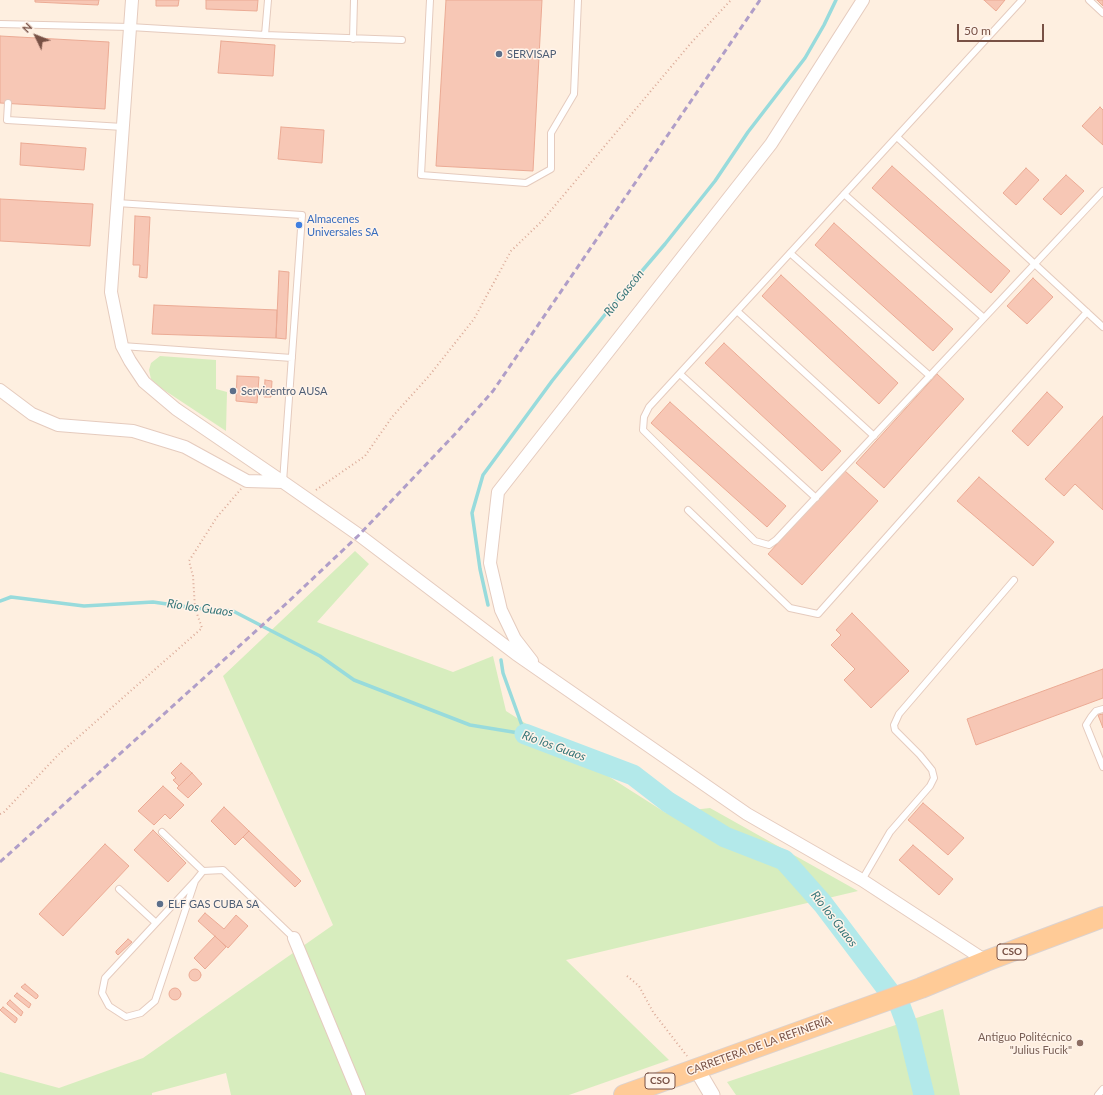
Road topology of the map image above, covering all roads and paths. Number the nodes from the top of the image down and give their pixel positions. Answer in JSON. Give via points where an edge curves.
{"nodes":[{"id":1,"x":132,"y":0,"type":"edge"},
{"id":2,"x":268,"y":0,"type":"edge"},
{"id":3,"x":354,"y":0,"type":"edge"},
{"id":4,"x":430,"y":0,"type":"edge"},
{"id":5,"x":578,"y":0,"type":"edge"},
{"id":6,"x":731,"y":0,"type":"edge"},
{"id":7,"x":863,"y":0,"type":"edge"},
{"id":8,"x":1022,"y":0,"type":"edge"},
{"id":9,"x":1089,"y":0,"type":"edge"},
{"id":10,"x":1103,"y":13,"type":"edge"},
{"id":11,"x":0,"y":24,"type":"edge"},
{"id":12,"x":130,"y":28,"type":"junction"},
{"id":13,"x":265,"y":35,"type":"junction"},
{"id":14,"x":353,"y":38,"type":"junction"},
{"id":15,"x":402,"y":40,"type":"dead end"},
{"id":16,"x":8,"y":103,"type":"dead end"},
{"id":17,"x":123,"y":127,"type":"junction"},
{"id":18,"x":897,"y":137,"type":"junction"},
{"id":19,"x":1103,"y":191,"type":"edge"},
{"id":20,"x":844,"y":194,"type":"junction"},
{"id":21,"x":117,"y":203,"type":"junction"},
{"id":22,"x":790,"y":253,"type":"junction"},
{"id":23,"x":1035,"y":264,"type":"junction"},
{"id":24,"x":737,"y":311,"type":"junction"},
{"id":25,"x":1087,"y":312,"type":"junction"},
{"id":26,"x":984,"y":318,"type":"junction"},
{"id":27,"x":1103,"y":327,"type":"edge"},
{"id":28,"x":122,"y":346,"type":"junction"},
{"id":29,"x":292,"y":358,"type":"junction"},
{"id":30,"x":680,"y":374,"type":"junction"},
{"id":31,"x":930,"y":376,"type":"junction"},
{"id":32,"x":0,"y":390,"type":"edge"},
{"id":33,"x":874,"y":436,"type":"junction"},
{"id":34,"x":248,"y":481,"type":"junction"},
{"id":35,"x":283,"y":482,"type":"junction"},
{"id":36,"x":299,"y":493,"type":"junction"},
{"id":37,"x":816,"y":498,"type":"junction"},
{"id":38,"x":688,"y":510,"type":"dead end"},
{"id":39,"x":1014,"y":580,"type":"dead end"},
{"id":40,"x":539,"y":669,"type":"junction"},
{"id":41,"x":1103,"y":708,"type":"edge"},
{"id":42,"x":1103,"y":767,"type":"edge"},
{"id":43,"x":0,"y":814,"type":"edge"},
{"id":44,"x":162,"y":832,"type":"dead end"},
{"id":45,"x":203,"y":871,"type":"junction"},
{"id":46,"x":862,"y":880,"type":"junction"},
{"id":47,"x":194,"y":881,"type":"junction"},
{"id":48,"x":119,"y":889,"type":"dead end"},
{"id":49,"x":1103,"y":917,"type":"edge"},
{"id":50,"x":156,"y":923,"type":"junction"},
{"id":51,"x":294,"y":938,"type":"joint"},
{"id":52,"x":986,"y":961,"type":"junction"},
{"id":53,"x":627,"y":976,"type":"dead end"},
{"id":54,"x":696,"y":1068,"type":"junction"},
{"id":55,"x":1103,"y":1089,"type":"edge"},
{"id":56,"x":359,"y":1095,"type":"edge"},
{"id":57,"x":624,"y":1095,"type":"edge"},
{"id":58,"x":712,"y":1095,"type":"edge"},
{"id":59,"x":1098,"y":1095,"type":"edge"}],
"edges":[{"from":1,"to":12,"type":"street"},
{"from":2,"to":13,"type":"lane"},
{"from":3,"to":14,"type":"lane"},
{"from":4,"to":5,"type":"lane","via":[[421,175],[526,183],[551,169],[551,133],[574,94]]},
{"from":6,"to":36,"type":"path","via":[[542,221],[511,251],[474,319],[429,376],[392,417],[365,456],[318,490]]},
{"from":7,"to":40,"type":"street","via":[[771,144],[498,492],[490,563],[501,610],[515,639]]},
{"from":8,"to":18,"type":"lane"},
{"from":9,"to":10,"type":"lane"},
{"from":11,"to":12,"type":"lane"},
{"from":12,"to":13,"type":"lane"},
{"from":12,"to":17,"type":"street"},
{"from":13,"to":14,"type":"lane"},
{"from":14,"to":15,"type":"lane"},
{"from":16,"to":17,"type":"lane","via":[[7,120]]},
{"from":17,"to":21,"type":"street"},
{"from":18,"to":20,"type":"lane"},
{"from":18,"to":23,"type":"lane"},
{"from":19,"to":23,"type":"lane"},
{"from":20,"to":22,"type":"lane"},
{"from":20,"to":26,"type":"lane"},
{"from":21,"to":28,"type":"street","via":[[110,292]]},
{"from":21,"to":29,"type":"lane","via":[[302,215]]},
{"from":22,"to":24,"type":"lane"},
{"from":22,"to":31,"type":"lane"},
{"from":23,"to":25,"type":"lane"},
{"from":23,"to":26,"type":"lane"},
{"from":24,"to":30,"type":"lane"},
{"from":24,"to":33,"type":"lane"},
{"from":25,"to":27,"type":"lane"},
{"from":25,"to":38,"type":"lane","via":[[818,614],[790,608]]},
{"from":26,"to":31,"type":"lane"},
{"from":28,"to":29,"type":"lane"},
{"from":28,"to":35,"type":"street","via":[[144,382],[176,409]]},
{"from":29,"to":35,"type":"lane"},
{"from":30,"to":37,"type":"lane"},
{"from":30,"to":37,"type":"lane","via":[[649,407],[644,417],[643,430],[755,541],[769,545]]},
{"from":31,"to":33,"type":"lane"},
{"from":32,"to":34,"type":"street","via":[[32,414],[58,425],[134,431],[185,447]]},
{"from":33,"to":37,"type":"lane"},
{"from":34,"to":35,"type":"street"},
{"from":34,"to":43,"type":"path","via":[[218,517],[189,561],[193,576],[195,608],[202,628],[58,755]]},
{"from":35,"to":36,"type":"street"},
{"from":36,"to":40,"type":"street"},
{"from":39,"to":46,"type":"lane","via":[[899,714],[894,725],[895,730],[920,755],[932,770],[934,778],[890,832]]},
{"from":40,"to":46,"type":"street","via":[[747,814]]},
{"from":41,"to":42,"type":"lane","via":[[1096,711],[1086,725]]},
{"from":44,"to":45,"type":"lane"},
{"from":45,"to":47,"type":"lane"},
{"from":45,"to":51,"type":"lane","via":[[223,870]]},
{"from":46,"to":52,"type":"street"},
{"from":47,"to":50,"type":"lane"},
{"from":47,"to":50,"type":"lane","via":[[155,1001],[141,1013],[126,1016],[109,1006],[102,993],[105,978]]},
{"from":48,"to":50,"type":"lane"},
{"from":49,"to":52,"type":"main road","number":"CSO"},
{"from":51,"to":56,"type":"street"},
{"from":52,"to":54,"type":"main road","name":"CARRETERA DE LA REFINERÍA","number":"CSO","via":[[921,988]]},
{"from":53,"to":54,"type":"path","via":[[639,986],[653,1012]]},
{"from":54,"to":57,"type":"main road","name":"CARRETERA DE LA REFINERÍA","number":"CSO"},
{"from":54,"to":58,"type":"street"},
{"from":55,"to":59,"type":"lane"}]}
